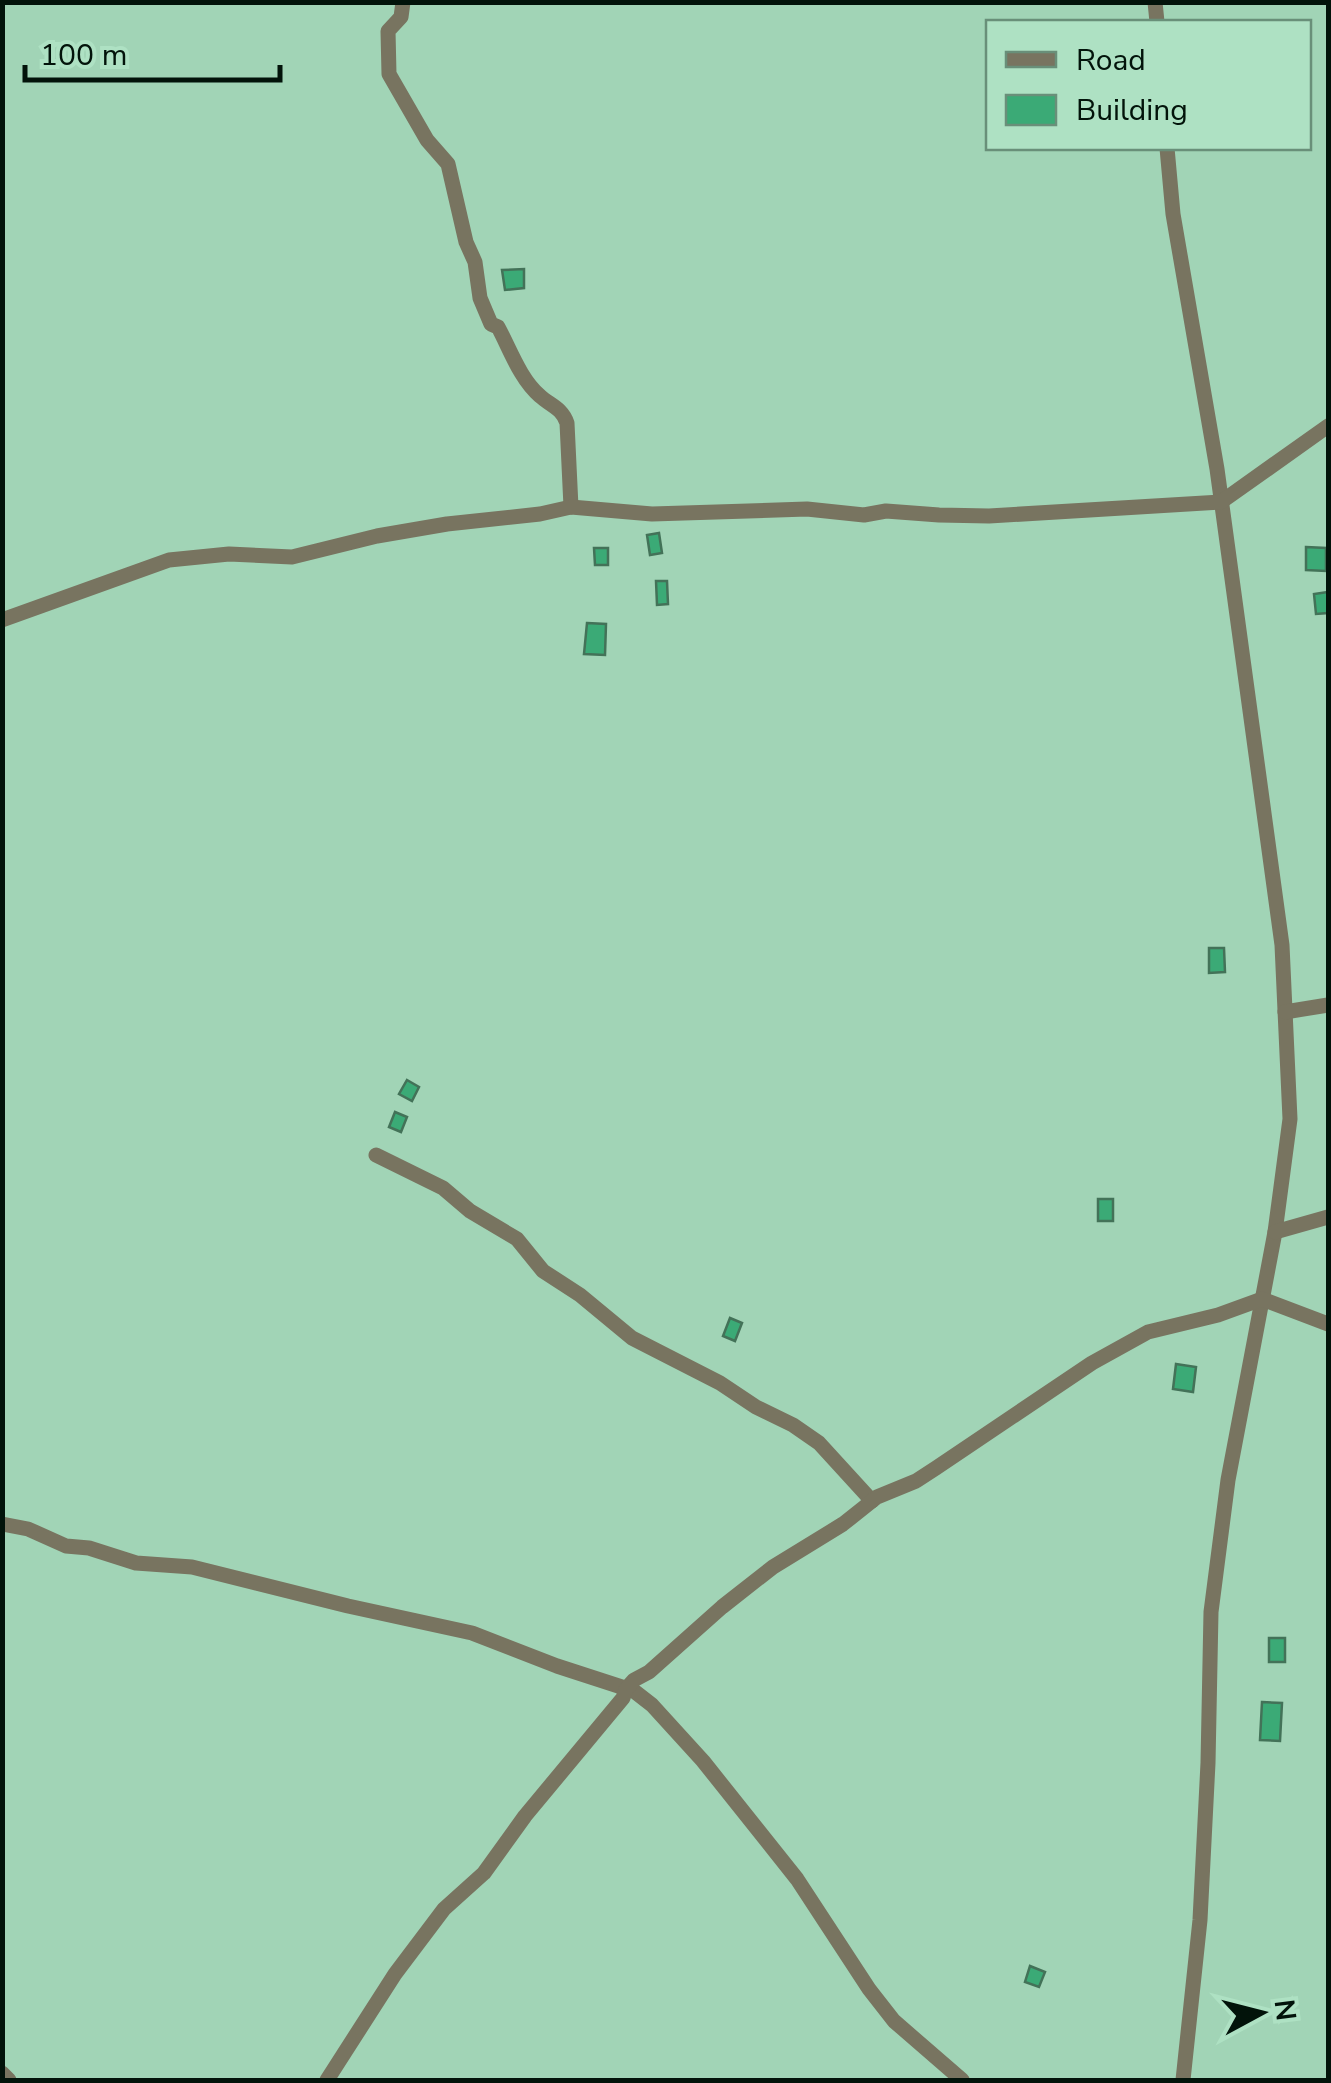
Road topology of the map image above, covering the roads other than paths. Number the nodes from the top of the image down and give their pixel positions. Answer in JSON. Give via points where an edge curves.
{"nodes":[{"id":1,"x":403,"y":2,"type":"edge"},
{"id":2,"x":1167,"y":150,"type":"edge"},
{"id":3,"x":1328,"y":426,"type":"edge"},
{"id":4,"x":1221,"y":502,"type":"junction"},
{"id":5,"x":571,"y":508,"type":"junction"},
{"id":6,"x":2,"y":620,"type":"edge"},
{"id":7,"x":1328,"y":1005,"type":"edge"},
{"id":8,"x":1285,"y":1012,"type":"junction"},
{"id":9,"x":376,"y":1155,"type":"dead end"},
{"id":10,"x":1328,"y":1217,"type":"edge"},
{"id":11,"x":1275,"y":1232,"type":"junction"},
{"id":12,"x":1262,"y":1298,"type":"junction"},
{"id":13,"x":1328,"y":1324,"type":"edge"},
{"id":14,"x":872,"y":1501,"type":"junction"},
{"id":15,"x":2,"y":1524,"type":"edge"},
{"id":16,"x":626,"y":1688,"type":"junction"},
{"id":17,"x":2,"y":2073,"type":"edge"},
{"id":18,"x":9,"y":2080,"type":"edge"},
{"id":19,"x":327,"y":2080,"type":"edge"},
{"id":20,"x":962,"y":2080,"type":"edge"},
{"id":21,"x":1183,"y":2080,"type":"edge"}],
"edges":[{"from":1,"to":5,"type":"street","via":[[388,31],[389,74],[448,164],[491,324],[531,387],[564,412]]},
{"from":2,"to":4,"type":"street"},
{"from":3,"to":4,"type":"street"},
{"from":4,"to":5,"type":"street","via":[[988,516]]},
{"from":4,"to":8,"type":"street","via":[[1282,945]]},
{"from":5,"to":6,"type":"street","via":[[377,536],[292,557],[169,560]]},
{"from":7,"to":8,"type":"street"},
{"from":8,"to":11,"type":"street","via":[[1290,1118]]},
{"from":9,"to":14,"type":"street","via":[[443,1188],[517,1239],[544,1271],[632,1338],[819,1443]]},
{"from":10,"to":11,"type":"street"},
{"from":11,"to":12,"type":"street"},
{"from":12,"to":13,"type":"street"},
{"from":12,"to":14,"type":"street","via":[[1127,1342],[936,1468]]},
{"from":12,"to":21,"type":"street","via":[[1211,1612],[1200,1920]]},
{"from":14,"to":16,"type":"street","via":[[773,1567]]},
{"from":15,"to":16,"type":"street","via":[[136,1563],[192,1567],[472,1633]]},
{"from":16,"to":19,"type":"street","via":[[484,1873],[444,1910],[395,1974]]},
{"from":16,"to":20,"type":"street","via":[[652,1705],[703,1761],[797,1878],[894,2021]]},
{"from":17,"to":18,"type":"street"}]}
